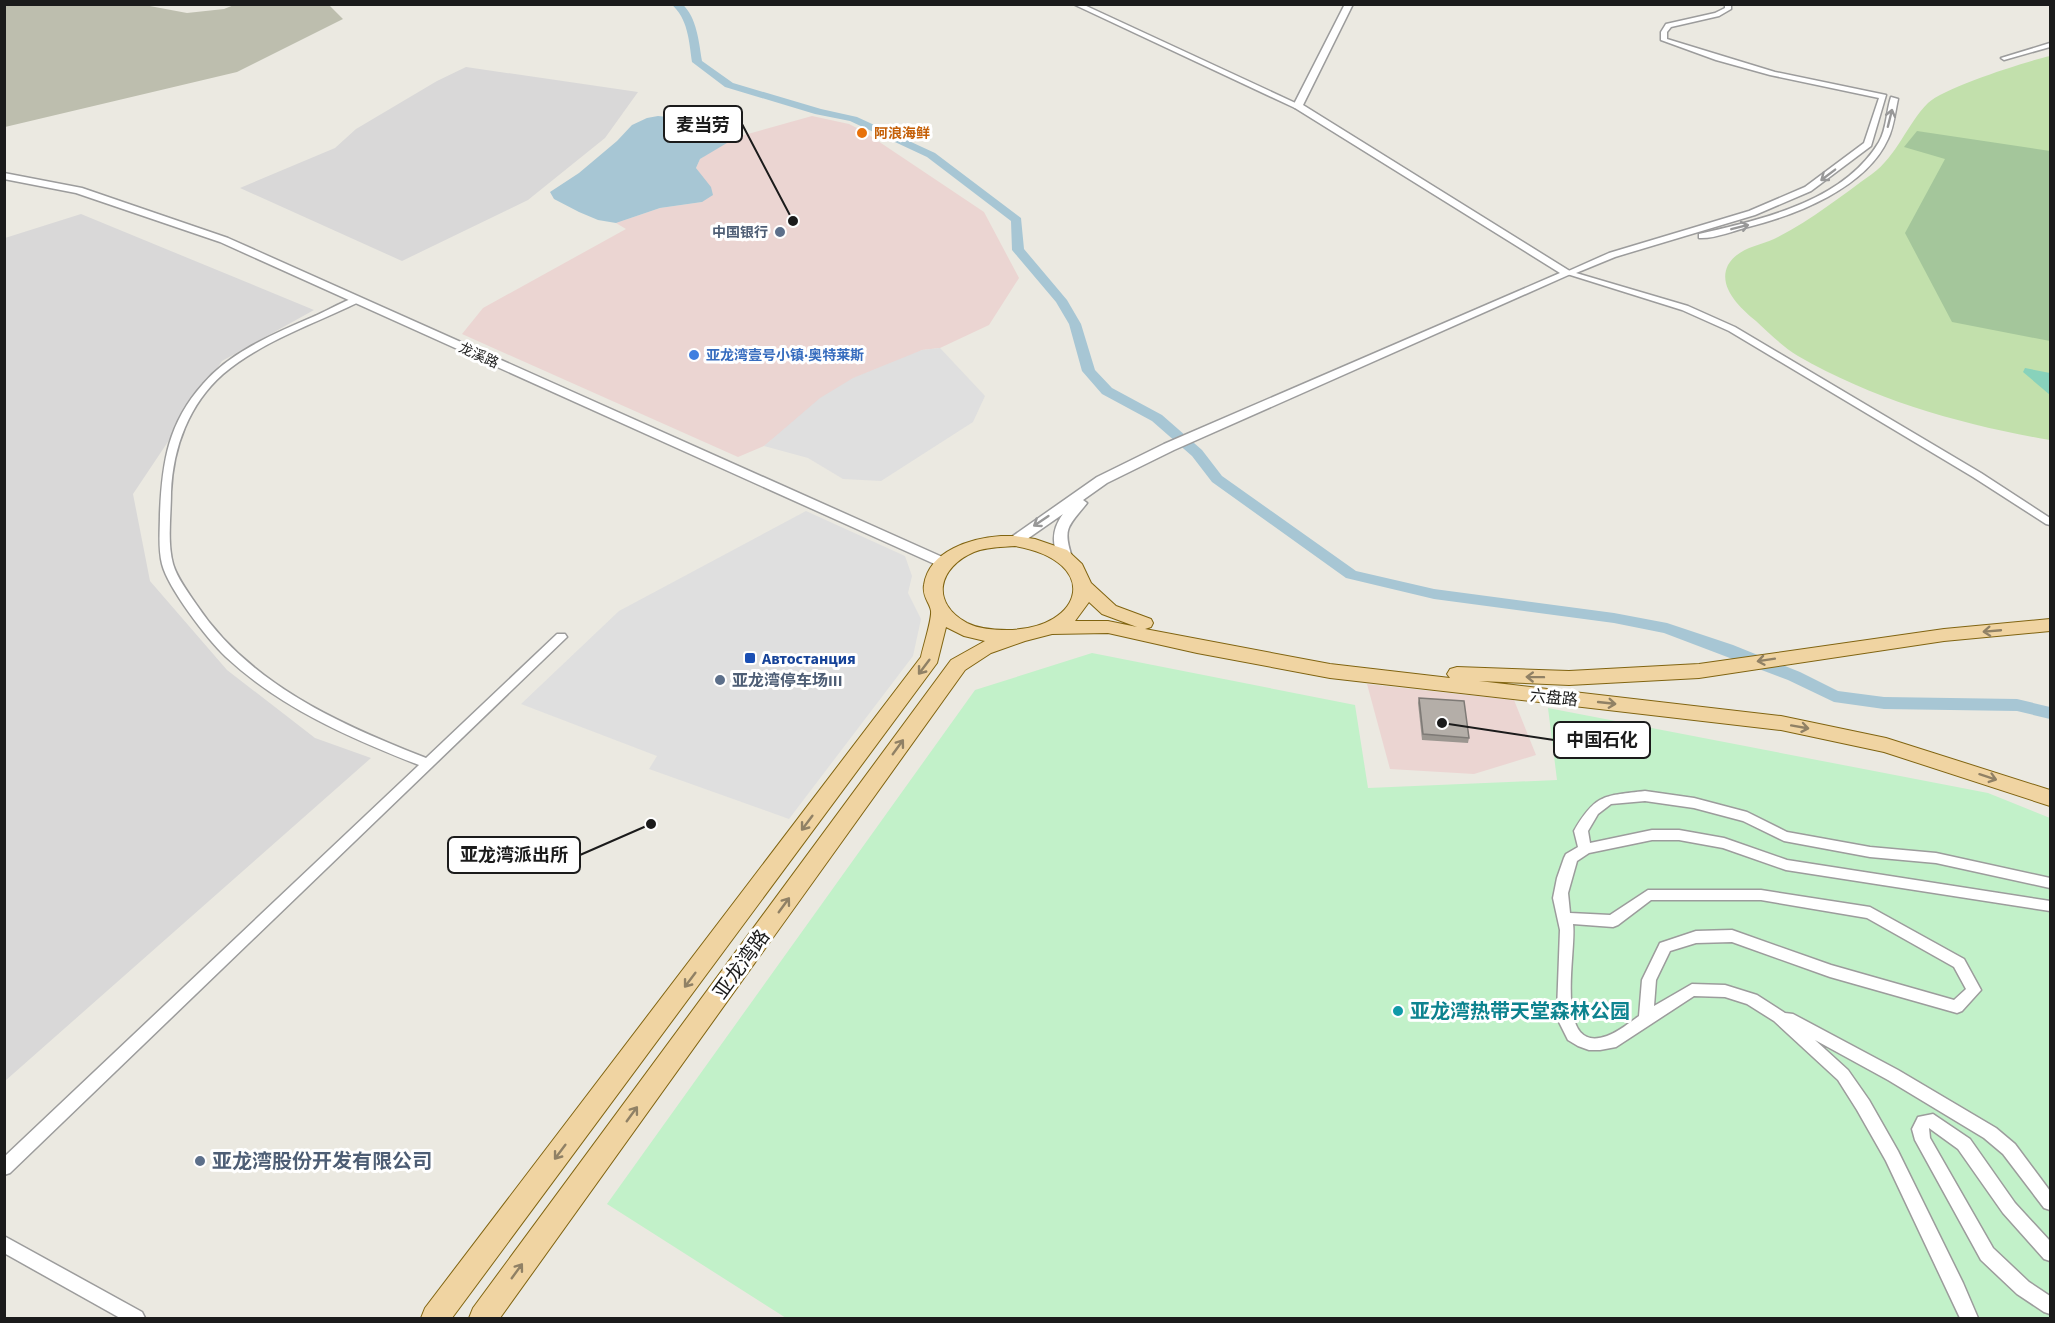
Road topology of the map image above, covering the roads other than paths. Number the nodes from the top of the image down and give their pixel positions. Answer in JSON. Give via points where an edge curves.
{"nodes":[{"id":1,"x":1076,"y":4,"type":"edge"},
{"id":2,"x":1348,"y":4,"type":"edge"},
{"id":3,"x":1728,"y":4,"type":"edge"},
{"id":4,"x":2050,"y":45,"type":"edge"},
{"id":5,"x":2004,"y":58,"type":"dead end"},
{"id":6,"x":1894,"y":99,"type":"dead end"},
{"id":7,"x":1298,"y":105,"type":"junction"},
{"id":8,"x":4,"y":176,"type":"edge"},
{"id":9,"x":1642,"y":246,"type":"junction"},
{"id":10,"x":1568,"y":273,"type":"junction"},
{"id":11,"x":356,"y":300,"type":"junction"},
{"id":12,"x":1102,"y":480,"type":"junction"},
{"id":13,"x":2050,"y":522,"type":"edge"},
{"id":14,"x":1015,"y":541,"type":"junction"},
{"id":15,"x":1065,"y":557,"type":"junction"},
{"id":16,"x":944,"y":563,"type":"junction"},
{"id":17,"x":1083,"y":586,"type":"junction"},
{"id":18,"x":940,"y":612,"type":"junction"},
{"id":19,"x":2050,"y":625,"type":"edge"},
{"id":20,"x":1051,"y":628,"type":"junction"},
{"id":21,"x":1020,"y":636,"type":"junction"},
{"id":22,"x":561,"y":637,"type":"dead end"},
{"id":23,"x":427,"y":763,"type":"junction"},
{"id":24,"x":2050,"y":798,"type":"edge"},
{"id":25,"x":1585,"y":849,"type":"junction"},
{"id":26,"x":2050,"y":883,"type":"edge"},
{"id":27,"x":2050,"y":906,"type":"edge"},
{"id":28,"x":1566,"y":918,"type":"junction"},
{"id":29,"x":1752,"y":999,"type":"junction"},
{"id":30,"x":1646,"y":1019,"type":"junction"},
{"id":31,"x":4,"y":1168,"type":"edge"},
{"id":32,"x":2050,"y":1203,"type":"edge"},
{"id":33,"x":4,"y":1244,"type":"edge"},
{"id":34,"x":2050,"y":1253,"type":"edge"},
{"id":35,"x":2050,"y":1306,"type":"edge"},
{"id":36,"x":136,"y":1318,"type":"edge"},
{"id":37,"x":435,"y":1318,"type":"edge"},
{"id":38,"x":483,"y":1318,"type":"edge"},
{"id":39,"x":1969,"y":1318,"type":"edge"}],
"edges":[{"from":1,"to":7,"type":"street"},
{"from":2,"to":7,"type":"street"},
{"from":3,"to":9,"type":"street","one_way":true,"via":[[1728,9],[1717,15],[1668,25],[1664,40],[1769,75],[1883,97],[1868,144],[1808,189],[1752,213]]},
{"from":4,"to":5,"type":"street"},
{"from":9,"to":6,"type":"street","one_way":true,"via":[[1769,219],[1840,186],[1881,144]]},
{"from":7,"to":10,"type":"street"},
{"from":8,"to":11,"type":"street","name":"龙溪路","via":[[78,190],[224,240]]},
{"from":9,"to":10,"type":"street"},
{"from":10,"to":12,"type":"street"},
{"from":10,"to":13,"type":"street","via":[[1685,308],[1732,329]]},
{"from":11,"to":16,"type":"street","name":"龙溪路"},
{"from":11,"to":23,"type":"street","via":[[261,345],[219,373],[191,406],[173,442],[166,482],[168,566],[193,612],[225,651],[278,692],[365,740]]},
{"from":12,"to":14,"type":"street","one_way":true},
{"from":12,"to":15,"type":"street","via":[[1061,523],[1059,540]]},
{"from":14,"to":15,"type":"main road","via":[[1043,546]]},
{"from":14,"to":16,"type":"main road","via":[[988,542],[963,550]]},
{"from":15,"to":17,"type":"main road"},
{"from":16,"to":18,"type":"main road","via":[[933,579],[932,596]]},
{"from":19,"to":17,"type":"main road","name":"六盘路","one_way":true,"via":[[1944,635],[1699,671],[1558,678],[1453,674],[1268,651],[1140,622],[1109,610]]},
{"from":17,"to":20,"type":"main road","via":[[1076,609]]},
{"from":18,"to":21,"type":"main road","via":[[960,627],[988,636]]},
{"from":18,"to":37,"type":"main road","name":"亚龙湾路","one_way":true,"via":[[930,658]]},
{"from":20,"to":21,"type":"main road"},
{"from":20,"to":24,"type":"main road","name":"六盘路","one_way":true,"via":[[1108,627],[1197,648],[1330,671],[1780,723],[1886,745]]},
{"from":38,"to":21,"type":"main road","name":"亚龙湾路","one_way":true,"via":[[958,665],[984,648]]},
{"from":22,"to":23,"type":"street"},
{"from":23,"to":31,"type":"street"},
{"from":25,"to":26,"type":"street","via":[[1581,831],[1593,811],[1608,800],[1645,796],[1694,803],[1747,817],[1784,836],[1870,852],[1936,858]]},
{"from":25,"to":27,"type":"street","via":[[1679,835],[1725,843],[1786,865]]},
{"from":25,"to":28,"type":"street","via":[[1571,858],[1566,872],[1560,900]]},
{"from":28,"to":30,"type":"street","via":[[1565,1014],[1569,1031],[1581,1042],[1598,1045],[1611,1042]]},
{"from":28,"to":30,"type":"street","via":[[1613,921],[1648,895],[1761,895],[1870,913],[1959,963],[1974,990],[1957,1007],[1830,971],[1732,936],[1696,938],[1665,947],[1650,980]]},
{"from":29,"to":30,"type":"street","via":[[1725,991],[1692,990]]},
{"from":29,"to":32,"type":"street","via":[[1863,1057],[1990,1133],[2009,1149]]},
{"from":29,"to":39,"type":"street","via":[[1787,1024],[1843,1075],[1892,1156]]},
{"from":33,"to":36,"type":"street"},
{"from":34,"to":35,"type":"street","via":[[2009,1208],[1964,1144],[1933,1121],[1924,1122],[1920,1129],[1923,1140],[1987,1254]]}]}
